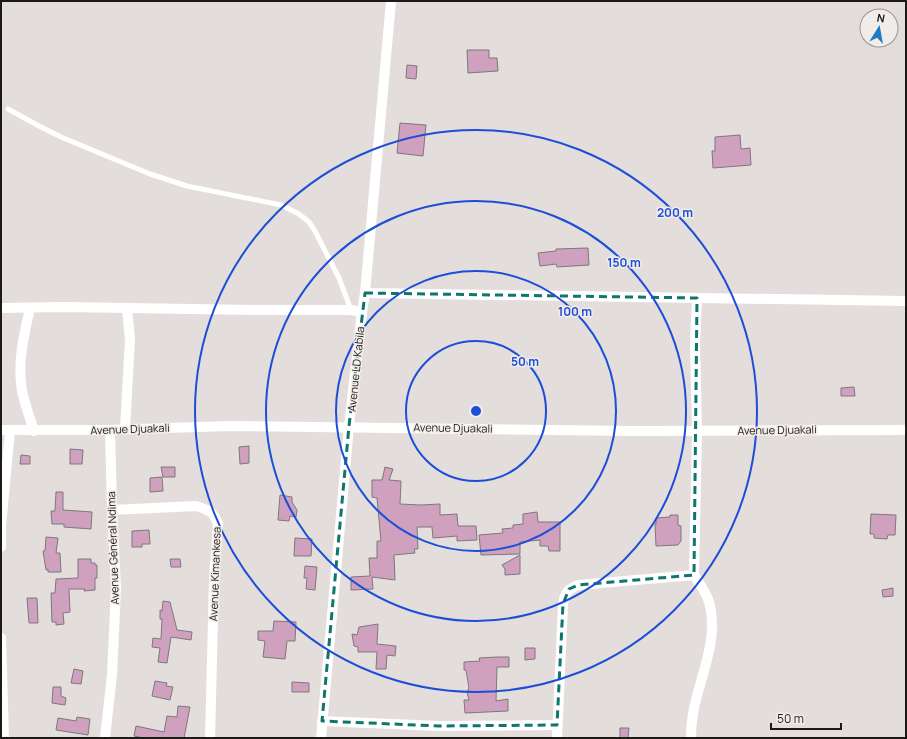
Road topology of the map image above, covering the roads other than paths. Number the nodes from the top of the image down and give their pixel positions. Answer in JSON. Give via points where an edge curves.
{"nodes":[{"id":1,"x":391,"y":1,"type":"edge"},
{"id":2,"x":8,"y":109,"type":"dead end"},
{"id":3,"x":366,"y":293,"type":"junction"},
{"id":4,"x":697,"y":298,"type":"junction"},
{"id":5,"x":906,"y":301,"type":"edge"},
{"id":6,"x":1,"y":308,"type":"edge"},
{"id":7,"x":30,"y":308,"type":"junction"},
{"id":8,"x":126,"y":308,"type":"junction"},
{"id":9,"x":351,"y":310,"type":"junction"},
{"id":10,"x":362,"y":312,"type":"junction"},
{"id":11,"x":349,"y":426,"type":"junction"},
{"id":12,"x":125,"y":429,"type":"junction"},
{"id":13,"x":5,"y":430,"type":"edge"},
{"id":14,"x":110,"y":430,"type":"junction"},
{"id":15,"x":906,"y":430,"type":"edge"},
{"id":16,"x":34,"y":431,"type":"junction"},
{"id":17,"x":696,"y":431,"type":"junction"},
{"id":18,"x":112,"y":510,"type":"junction"},
{"id":19,"x":1,"y":547,"type":"edge"},
{"id":20,"x":694,"y":575,"type":"junction"},
{"id":21,"x":1,"y":638,"type":"edge"},
{"id":22,"x":2,"y":714,"type":"edge"},
{"id":23,"x":322,"y":721,"type":"junction"},
{"id":24,"x":556,"y":725,"type":"junction"},
{"id":25,"x":4,"y":738,"type":"edge"},
{"id":26,"x":105,"y":738,"type":"edge"},
{"id":27,"x":210,"y":738,"type":"edge"},
{"id":28,"x":321,"y":738,"type":"edge"},
{"id":29,"x":557,"y":738,"type":"edge"},
{"id":30,"x":691,"y":738,"type":"edge"}],
"edges":[{"from":1,"to":3,"type":"street","name":"Avenue LD Kabila"},
{"from":2,"to":9,"type":"lane","via":[[56,134],[150,174],[187,186],[281,205],[299,214],[315,231],[339,278]]},
{"from":3,"to":4,"type":"street"},
{"from":3,"to":10,"type":"street","name":"Avenue LD Kabila"},
{"from":4,"to":5,"type":"street"},
{"from":4,"to":17,"type":"street"},
{"from":6,"to":7,"type":"street"},
{"from":7,"to":8,"type":"street"},
{"from":7,"to":16,"type":"street","via":[[20,367],[22,391]]},
{"from":8,"to":9,"type":"street"},
{"from":8,"to":12,"type":"street","via":[[130,339]]},
{"from":9,"to":10,"type":"street"},
{"from":10,"to":11,"type":"street","name":"Avenue LD Kabila"},
{"from":11,"to":12,"type":"street","name":"Avenue Djuakali"},
{"from":11,"to":17,"type":"street","name":"Avenue Djuakali"},
{"from":11,"to":23,"type":"street","name":"Avenue LD Kabila"},
{"from":12,"to":14,"type":"street","name":"Avenue Djuakali"},
{"from":13,"to":16,"type":"street","name":"Avenue Djuakali"},
{"from":13,"to":19,"type":"street"},
{"from":14,"to":16,"type":"street","name":"Avenue Djuakali"},
{"from":14,"to":18,"type":"street","name":"Avenue Général Ndima"},
{"from":15,"to":17,"type":"street","name":"Avenue Djuakali"},
{"from":17,"to":20,"type":"street"},
{"from":18,"to":26,"type":"street","name":"Avenue Général Ndima","via":[[116,588],[112,675]]},
{"from":18,"to":27,"type":"street","name":"Avenue Kimankesa","via":[[196,506],[209,510],[218,524]]},
{"from":20,"to":24,"type":"street","via":[[578,585],[569,589],[563,604]]},
{"from":20,"to":30,"type":"street","via":[[711,610],[712,632],[692,719]]},
{"from":21,"to":22,"type":"street"},
{"from":22,"to":25,"type":"street"},
{"from":23,"to":24,"type":"street","via":[[439,726]]},
{"from":23,"to":28,"type":"street","name":"Avenue LD Kabila"},
{"from":24,"to":29,"type":"street"}]}
